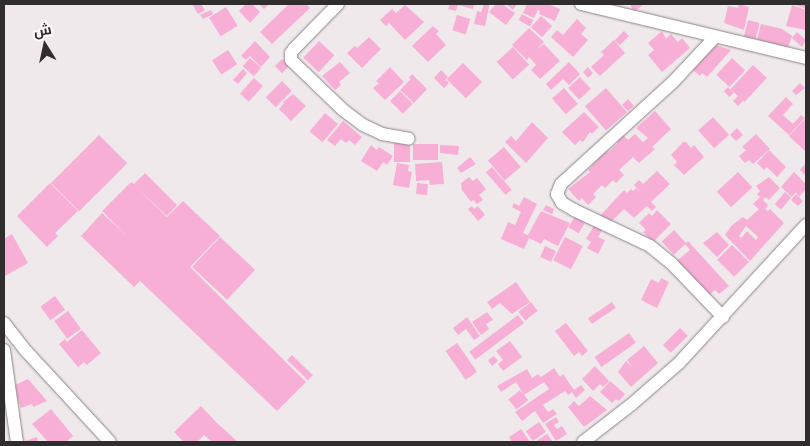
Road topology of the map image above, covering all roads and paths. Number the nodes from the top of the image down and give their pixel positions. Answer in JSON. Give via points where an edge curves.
{"nodes":[{"id":1,"x":338,"y":4,"type":"edge"},
{"id":2,"x":581,"y":4,"type":"edge"},
{"id":3,"x":715,"y":37,"type":"junction"},
{"id":4,"x":806,"y":58,"type":"edge"},
{"id":5,"x":409,"y":139,"type":"dead end"},
{"id":6,"x":806,"y":225,"type":"edge"},
{"id":7,"x":723,"y":317,"type":"junction"},
{"id":8,"x":4,"y":323,"type":"edge"},
{"id":9,"x":4,"y":350,"type":"edge"},
{"id":10,"x":17,"y":442,"type":"edge"},
{"id":11,"x":110,"y":442,"type":"edge"},
{"id":12,"x":583,"y":442,"type":"edge"}],
"edges":[{"from":1,"to":5,"type":"street","via":[[294,49],[291,60],[363,125],[382,134]]},
{"from":2,"to":3,"type":"street"},
{"from":3,"to":4,"type":"street"},
{"from":3,"to":7,"type":"street","via":[[673,82],[561,184],[557,194],[562,203],[574,210],[650,246]]},
{"from":6,"to":7,"type":"street"},
{"from":7,"to":12,"type":"street","via":[[632,404]]},
{"from":8,"to":11,"type":"street"},
{"from":9,"to":10,"type":"street"}]}
